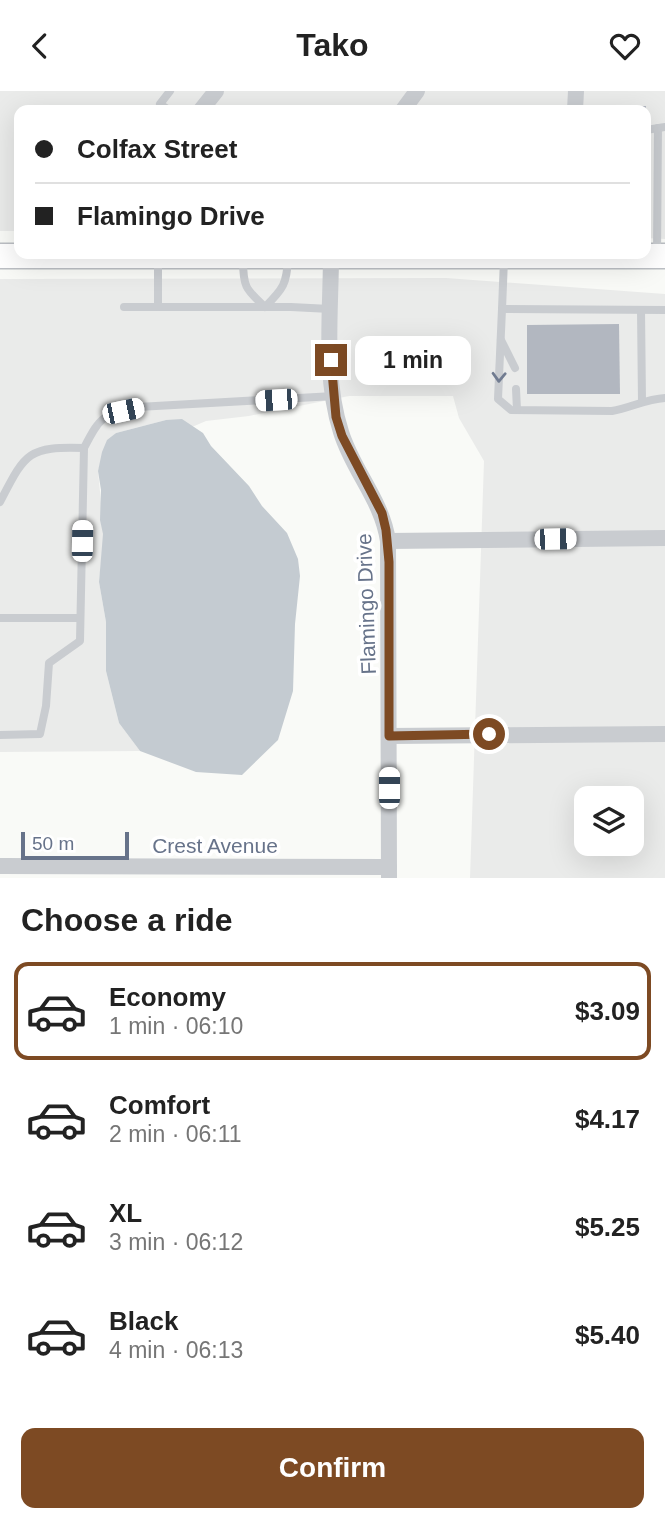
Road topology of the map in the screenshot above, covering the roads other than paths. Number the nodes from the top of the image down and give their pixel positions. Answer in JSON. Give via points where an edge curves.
{"nodes":[{"id":1,"x":170,"y":91,"type":"edge"},
{"id":2,"x":216,"y":91,"type":"edge"},
{"id":3,"x":162,"y":105,"type":"edge"},
{"id":4,"x":205,"y":105,"type":"edge"},
{"id":5,"x":661,"y":128,"type":"edge"},
{"id":6,"x":661,"y":200,"type":"edge"},
{"id":7,"x":661,"y":256,"type":"edge"},
{"id":8,"x":158,"y":259,"type":"edge"},
{"id":9,"x":243,"y":259,"type":"edge"},
{"id":10,"x":288,"y":259,"type":"edge"},
{"id":11,"x":331,"y":259,"type":"edge"},
{"id":12,"x":504,"y":259,"type":"edge"},
{"id":13,"x":124,"y":307,"type":"dead end"},
{"id":14,"x":158,"y":307,"type":"junction"},
{"id":15,"x":265,"y":307,"type":"junction"},
{"id":16,"x":330,"y":309,"type":"junction"},
{"id":17,"x":502,"y":309,"type":"junction"},
{"id":18,"x":641,"y":310,"type":"junction"},
{"id":19,"x":665,"y":310,"type":"edge"},
{"id":20,"x":500,"y":337,"type":"junction"},
{"id":21,"x":515,"y":368,"type":"dead end"},
{"id":22,"x":516,"y":389,"type":"dead end"},
{"id":23,"x":334,"y":396,"type":"junction"},
{"id":24,"x":665,"y":398,"type":"edge"},
{"id":25,"x":642,"y":403,"type":"junction"},
{"id":26,"x":517,"y":410,"type":"junction"},
{"id":27,"x":84,"y":448,"type":"junction"},
{"id":28,"x":0,"y":502,"type":"edge"},
{"id":29,"x":665,"y":538,"type":"edge"},
{"id":30,"x":388,"y":541,"type":"junction"},
{"id":31,"x":0,"y":618,"type":"edge"},
{"id":32,"x":80,"y":618,"type":"junction"},
{"id":33,"x":665,"y":734,"type":"edge"},
{"id":34,"x":0,"y":735,"type":"edge"},
{"id":35,"x":389,"y":736,"type":"junction"},
{"id":36,"x":0,"y":866,"type":"edge"},
{"id":37,"x":389,"y":872,"type":"edge"}],
"edges":[{"from":1,"to":3,"type":"lane"},
{"from":2,"to":4,"type":"street"},
{"from":5,"to":6,"type":"lane"},
{"from":6,"to":7,"type":"lane"},
{"from":8,"to":14,"type":"lane"},
{"from":9,"to":15,"type":"lane","via":[[247,291]]},
{"from":10,"to":15,"type":"lane","via":[[287,279]]},
{"from":11,"to":16,"type":"street","name":"Flamingo Drive"},
{"from":12,"to":17,"type":"lane"},
{"from":13,"to":14,"type":"lane"},
{"from":14,"to":15,"type":"lane"},
{"from":15,"to":16,"type":"lane"},
{"from":16,"to":23,"type":"street","name":"Flamingo Drive"},
{"from":17,"to":18,"type":"lane"},
{"from":17,"to":20,"type":"lane"},
{"from":18,"to":19,"type":"lane"},
{"from":18,"to":25,"type":"lane"},
{"from":20,"to":21,"type":"lane"},
{"from":20,"to":26,"type":"lane","one_way":true,"via":[[498,399]]},
{"from":22,"to":26,"type":"lane"},
{"from":23,"to":27,"type":"lane","via":[[108,414]]},
{"from":23,"to":30,"type":"street","name":"Flamingo Drive","via":[[342,436],[382,513]]},
{"from":24,"to":25,"type":"lane"},
{"from":25,"to":26,"type":"lane","via":[[612,411]]},
{"from":27,"to":28,"type":"lane","via":[[33,452],[19,466]]},
{"from":27,"to":32,"type":"lane"},
{"from":29,"to":30,"type":"street"},
{"from":30,"to":35,"type":"street","name":"Flamingo Drive"},
{"from":31,"to":32,"type":"lane"},
{"from":32,"to":34,"type":"lane","via":[[80,641],[49,663],[40,734]]},
{"from":33,"to":35,"type":"street"},
{"from":35,"to":37,"type":"street","name":"Flamingo Drive"},
{"from":36,"to":37,"type":"street","name":"Crest Avenue"}]}
